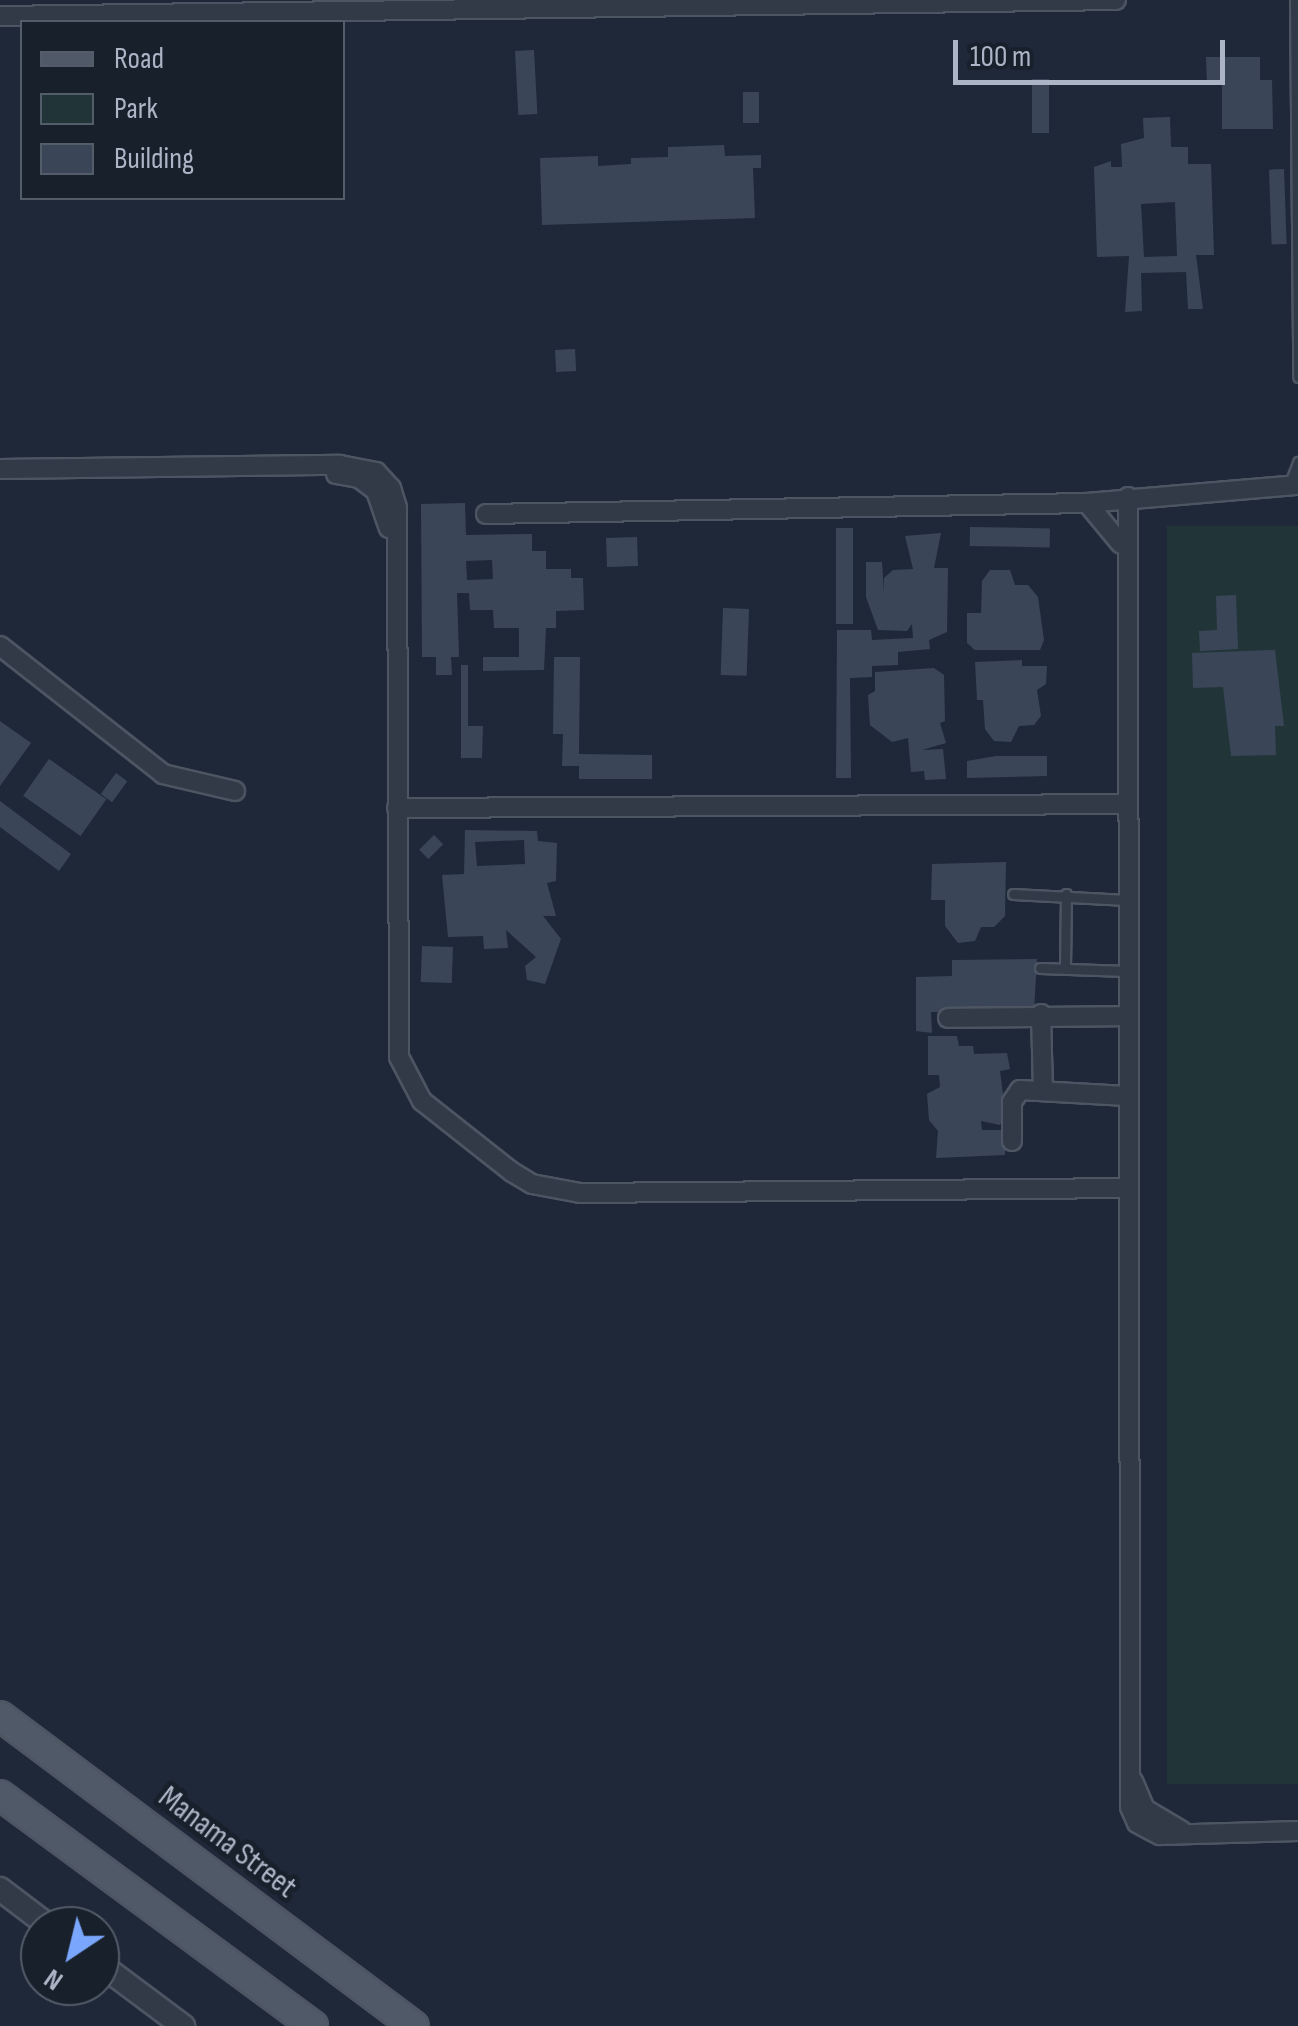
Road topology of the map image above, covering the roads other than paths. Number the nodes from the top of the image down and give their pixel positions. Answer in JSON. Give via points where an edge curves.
{"nodes":[{"id":1,"x":1106,"y":0,"type":"edge"},
{"id":2,"x":1116,"y":0,"type":"edge"},
{"id":3,"x":1294,"y":0,"type":"edge"},
{"id":4,"x":930,"y":2,"type":"edge"},
{"id":5,"x":512,"y":5,"type":"edge"},
{"id":6,"x":362,"y":6,"type":"edge"},
{"id":7,"x":383,"y":6,"type":"edge"},
{"id":8,"x":0,"y":16,"type":"edge"},
{"id":9,"x":1298,"y":376,"type":"edge"},
{"id":10,"x":1298,"y":462,"type":"edge"},
{"id":11,"x":0,"y":469,"type":"edge"},
{"id":12,"x":1294,"y":486,"type":"edge"},
{"id":13,"x":1128,"y":498,"type":"junction"},
{"id":14,"x":1088,"y":503,"type":"junction"},
{"id":15,"x":486,"y":514,"type":"dead end"},
{"id":16,"x":1123,"y":549,"type":"junction"},
{"id":17,"x":0,"y":646,"type":"edge"},
{"id":18,"x":235,"y":790,"type":"dead end"},
{"id":19,"x":1127,"y":804,"type":"junction"},
{"id":20,"x":397,"y":808,"type":"junction"},
{"id":21,"x":1013,"y":894,"type":"dead end"},
{"id":22,"x":1066,"y":894,"type":"junction"},
{"id":23,"x":1127,"y":900,"type":"junction"},
{"id":24,"x":1065,"y":967,"type":"junction"},
{"id":25,"x":1040,"y":968,"type":"dead end"},
{"id":26,"x":1127,"y":970,"type":"junction"},
{"id":27,"x":1041,"y":1014,"type":"junction"},
{"id":28,"x":1127,"y":1016,"type":"junction"},
{"id":29,"x":948,"y":1018,"type":"dead end"},
{"id":30,"x":1043,"y":1088,"type":"junction"},
{"id":31,"x":1127,"y":1096,"type":"junction"},
{"id":32,"x":1012,"y":1142,"type":"dead end"},
{"id":33,"x":1128,"y":1188,"type":"junction"},
{"id":34,"x":0,"y":1716,"type":"edge"},
{"id":35,"x":0,"y":1796,"type":"edge"},
{"id":36,"x":1298,"y":1830,"type":"edge"},
{"id":37,"x":0,"y":1890,"type":"edge"},
{"id":38,"x":22,"y":1906,"type":"edge"},
{"id":39,"x":120,"y":1979,"type":"edge"},
{"id":40,"x":183,"y":2026,"type":"edge"},
{"id":41,"x":313,"y":2026,"type":"edge"},
{"id":42,"x":414,"y":2026,"type":"edge"}],
"edges":[{"from":1,"to":2,"type":"street"},
{"from":1,"to":4,"type":"street"},
{"from":3,"to":9,"type":"lane"},
{"from":4,"to":5,"type":"street"},
{"from":5,"to":7,"type":"street"},
{"from":6,"to":7,"type":"street"},
{"from":6,"to":8,"type":"street"},
{"from":10,"to":12,"type":"lane"},
{"from":11,"to":20,"type":"street","via":[[356,466],[384,479],[397,508]]},
{"from":12,"to":13,"type":"street"},
{"from":13,"to":14,"type":"street"},
{"from":13,"to":16,"type":"street"},
{"from":14,"to":15,"type":"street"},
{"from":14,"to":16,"type":"street"},
{"from":16,"to":19,"type":"street"},
{"from":17,"to":18,"type":"street","via":[[163,774]]},
{"from":19,"to":20,"type":"street"},
{"from":19,"to":23,"type":"street"},
{"from":20,"to":33,"type":"street","via":[[398,1058],[422,1101],[532,1184],[580,1193]]},
{"from":21,"to":22,"type":"lane"},
{"from":22,"to":23,"type":"lane"},
{"from":22,"to":24,"type":"lane"},
{"from":23,"to":26,"type":"street"},
{"from":24,"to":25,"type":"lane"},
{"from":24,"to":26,"type":"lane"},
{"from":26,"to":28,"type":"street"},
{"from":27,"to":28,"type":"street"},
{"from":27,"to":29,"type":"street"},
{"from":27,"to":30,"type":"street"},
{"from":28,"to":31,"type":"street"},
{"from":30,"to":31,"type":"street"},
{"from":30,"to":32,"type":"street","via":[[1013,1097]]},
{"from":31,"to":33,"type":"street"},
{"from":33,"to":36,"type":"street","via":[[1130,1807],[1138,1822],[1160,1835]]},
{"from":34,"to":42,"type":"main road","name":"Manama Street"},
{"from":35,"to":41,"type":"main road"},
{"from":37,"to":38,"type":"street"},
{"from":39,"to":40,"type":"street"}]}
